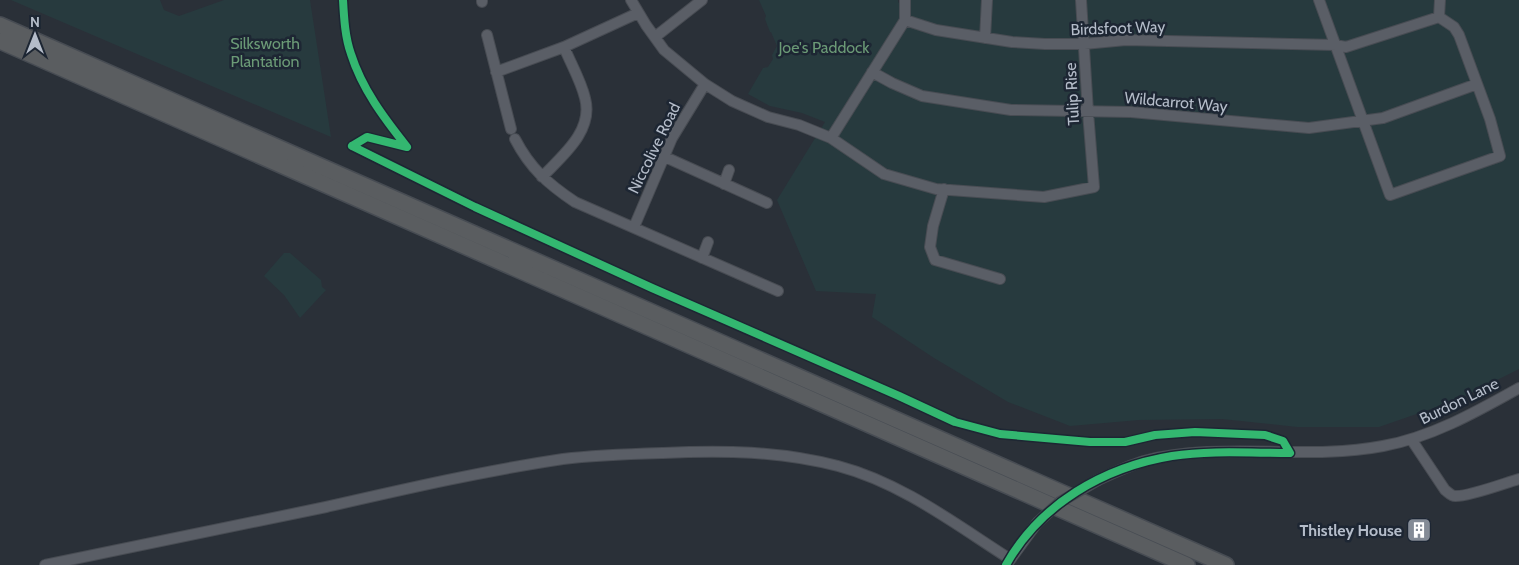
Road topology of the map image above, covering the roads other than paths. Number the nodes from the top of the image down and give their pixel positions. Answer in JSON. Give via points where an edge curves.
{"nodes":[{"id":1,"x":631,"y":0,"type":"edge"},
{"id":2,"x":702,"y":0,"type":"edge"},
{"id":3,"x":905,"y":0,"type":"edge"},
{"id":4,"x":987,"y":0,"type":"edge"},
{"id":5,"x":1082,"y":0,"type":"edge"},
{"id":6,"x":1319,"y":0,"type":"edge"},
{"id":7,"x":1440,"y":0,"type":"edge"},
{"id":8,"x":638,"y":13,"type":"junction"},
{"id":9,"x":1439,"y":18,"type":"junction"},
{"id":10,"x":905,"y":20,"type":"junction"},
{"id":11,"x":0,"y":25,"type":"edge"},
{"id":12,"x":487,"y":35,"type":"dead end"},
{"id":13,"x":655,"y":37,"type":"junction"},
{"id":14,"x":985,"y":38,"type":"junction"},
{"id":15,"x":0,"y":41,"type":"edge"},
{"id":16,"x":1084,"y":44,"type":"junction"},
{"id":17,"x":1334,"y":45,"type":"junction"},
{"id":18,"x":564,"y":47,"type":"junction"},
{"id":19,"x":496,"y":72,"type":"junction"},
{"id":20,"x":872,"y":72,"type":"junction"},
{"id":21,"x":705,"y":84,"type":"junction"},
{"id":22,"x":1477,"y":84,"type":"junction"},
{"id":23,"x":1088,"y":112,"type":"junction"},
{"id":24,"x":1363,"y":121,"type":"junction"},
{"id":25,"x":511,"y":129,"type":"dead end"},
{"id":26,"x":831,"y":138,"type":"junction"},
{"id":27,"x":516,"y":139,"type":"dead end"},
{"id":28,"x":664,"y":156,"type":"junction"},
{"id":29,"x":730,"y":170,"type":"dead end"},
{"id":30,"x":542,"y":177,"type":"junction"},
{"id":31,"x":724,"y":184,"type":"junction"},
{"id":32,"x":944,"y":189,"type":"junction"},
{"id":33,"x":767,"y":204,"type":"dead end"},
{"id":34,"x":634,"y":227,"type":"junction"},
{"id":35,"x":708,"y":242,"type":"dead end"},
{"id":36,"x":702,"y":258,"type":"junction"},
{"id":37,"x":1000,"y":279,"type":"dead end"},
{"id":38,"x":778,"y":291,"type":"dead end"},
{"id":39,"x":1519,"y":388,"type":"edge"},
{"id":40,"x":1411,"y":439,"type":"junction"},
{"id":41,"x":1519,"y":479,"type":"edge"},
{"id":42,"x":1008,"y":562,"type":"edge"},
{"id":43,"x":45,"y":565,"type":"edge"},
{"id":44,"x":1187,"y":565,"type":"edge"},
{"id":45,"x":1226,"y":565,"type":"edge"}],
"edges":[{"from":1,"to":8,"type":"street"},
{"from":2,"to":13,"type":"street"},
{"from":3,"to":10,"type":"street"},
{"from":4,"to":14,"type":"street"},
{"from":5,"to":16,"type":"street","name":"Tulip Rise"},
{"from":6,"to":17,"type":"street"},
{"from":7,"to":9,"type":"street"},
{"from":8,"to":13,"type":"street"},
{"from":8,"to":18,"type":"street"},
{"from":9,"to":17,"type":"street","name":"Birdsfoot Way","via":[[1346,47]]},
{"from":9,"to":22,"type":"street","via":[[1454,27],[1459,35]]},
{"from":10,"to":14,"type":"street","name":"Birdsfoot Way","via":[[936,30]]},
{"from":10,"to":20,"type":"street"},
{"from":11,"to":45,"type":"highway"},
{"from":12,"to":19,"type":"street"},
{"from":13,"to":21,"type":"street","via":[[664,50]]},
{"from":14,"to":16,"type":"street","name":"Birdsfoot Way"},
{"from":15,"to":44,"type":"highway"},
{"from":16,"to":17,"type":"street","name":"Birdsfoot Way","via":[[1126,40]]},
{"from":16,"to":23,"type":"street","name":"Tulip Rise"},
{"from":17,"to":24,"type":"street"},
{"from":18,"to":19,"type":"street"},
{"from":18,"to":30,"type":"street","via":[[586,98],[585,124],[575,143]]},
{"from":19,"to":25,"type":"street"},
{"from":20,"to":23,"type":"street","name":"Wildcarrot Way","via":[[922,96],[1011,110]]},
{"from":20,"to":26,"type":"street"},
{"from":21,"to":26,"type":"street","via":[[732,101],[768,117]]},
{"from":21,"to":28,"type":"street","name":"Niccolive Road"},
{"from":22,"to":24,"type":"street","name":"Wildcarrot Way","via":[[1383,118]]},
{"from":22,"to":24,"type":"street","via":[[1500,156],[1390,195]]},
{"from":23,"to":24,"type":"street","name":"Wildcarrot Way","via":[[1131,112],[1309,128]]},
{"from":23,"to":32,"type":"street","name":"Tulip Rise","via":[[1094,187],[1044,197]]},
{"from":26,"to":32,"type":"street","via":[[884,174]]},
{"from":27,"to":30,"type":"street","via":[[525,158]]},
{"from":28,"to":31,"type":"street"},
{"from":28,"to":34,"type":"street","name":"Niccolive Road"},
{"from":29,"to":31,"type":"street"},
{"from":30,"to":34,"type":"street","via":[[574,202]]},
{"from":31,"to":33,"type":"street"},
{"from":32,"to":37,"type":"street","via":[[930,247],[935,260]]},
{"from":34,"to":36,"type":"street"},
{"from":35,"to":36,"type":"street"},
{"from":36,"to":38,"type":"street"},
{"from":39,"to":40,"type":"street","name":"Burdon Lane","via":[[1443,428]]},
{"from":40,"to":41,"type":"street","via":[[1450,494],[1473,493]]},
{"from":40,"to":42,"type":"street","name":"Burdon Lane","bridge":true,"via":[[1330,452],[1202,453],[1144,462],[1098,480],[1060,502],[1037,523]]},
{"from":42,"to":43,"type":"street","via":[[930,507],[887,483],[840,466],[798,457],[733,451],[564,459],[462,477]]}]}
